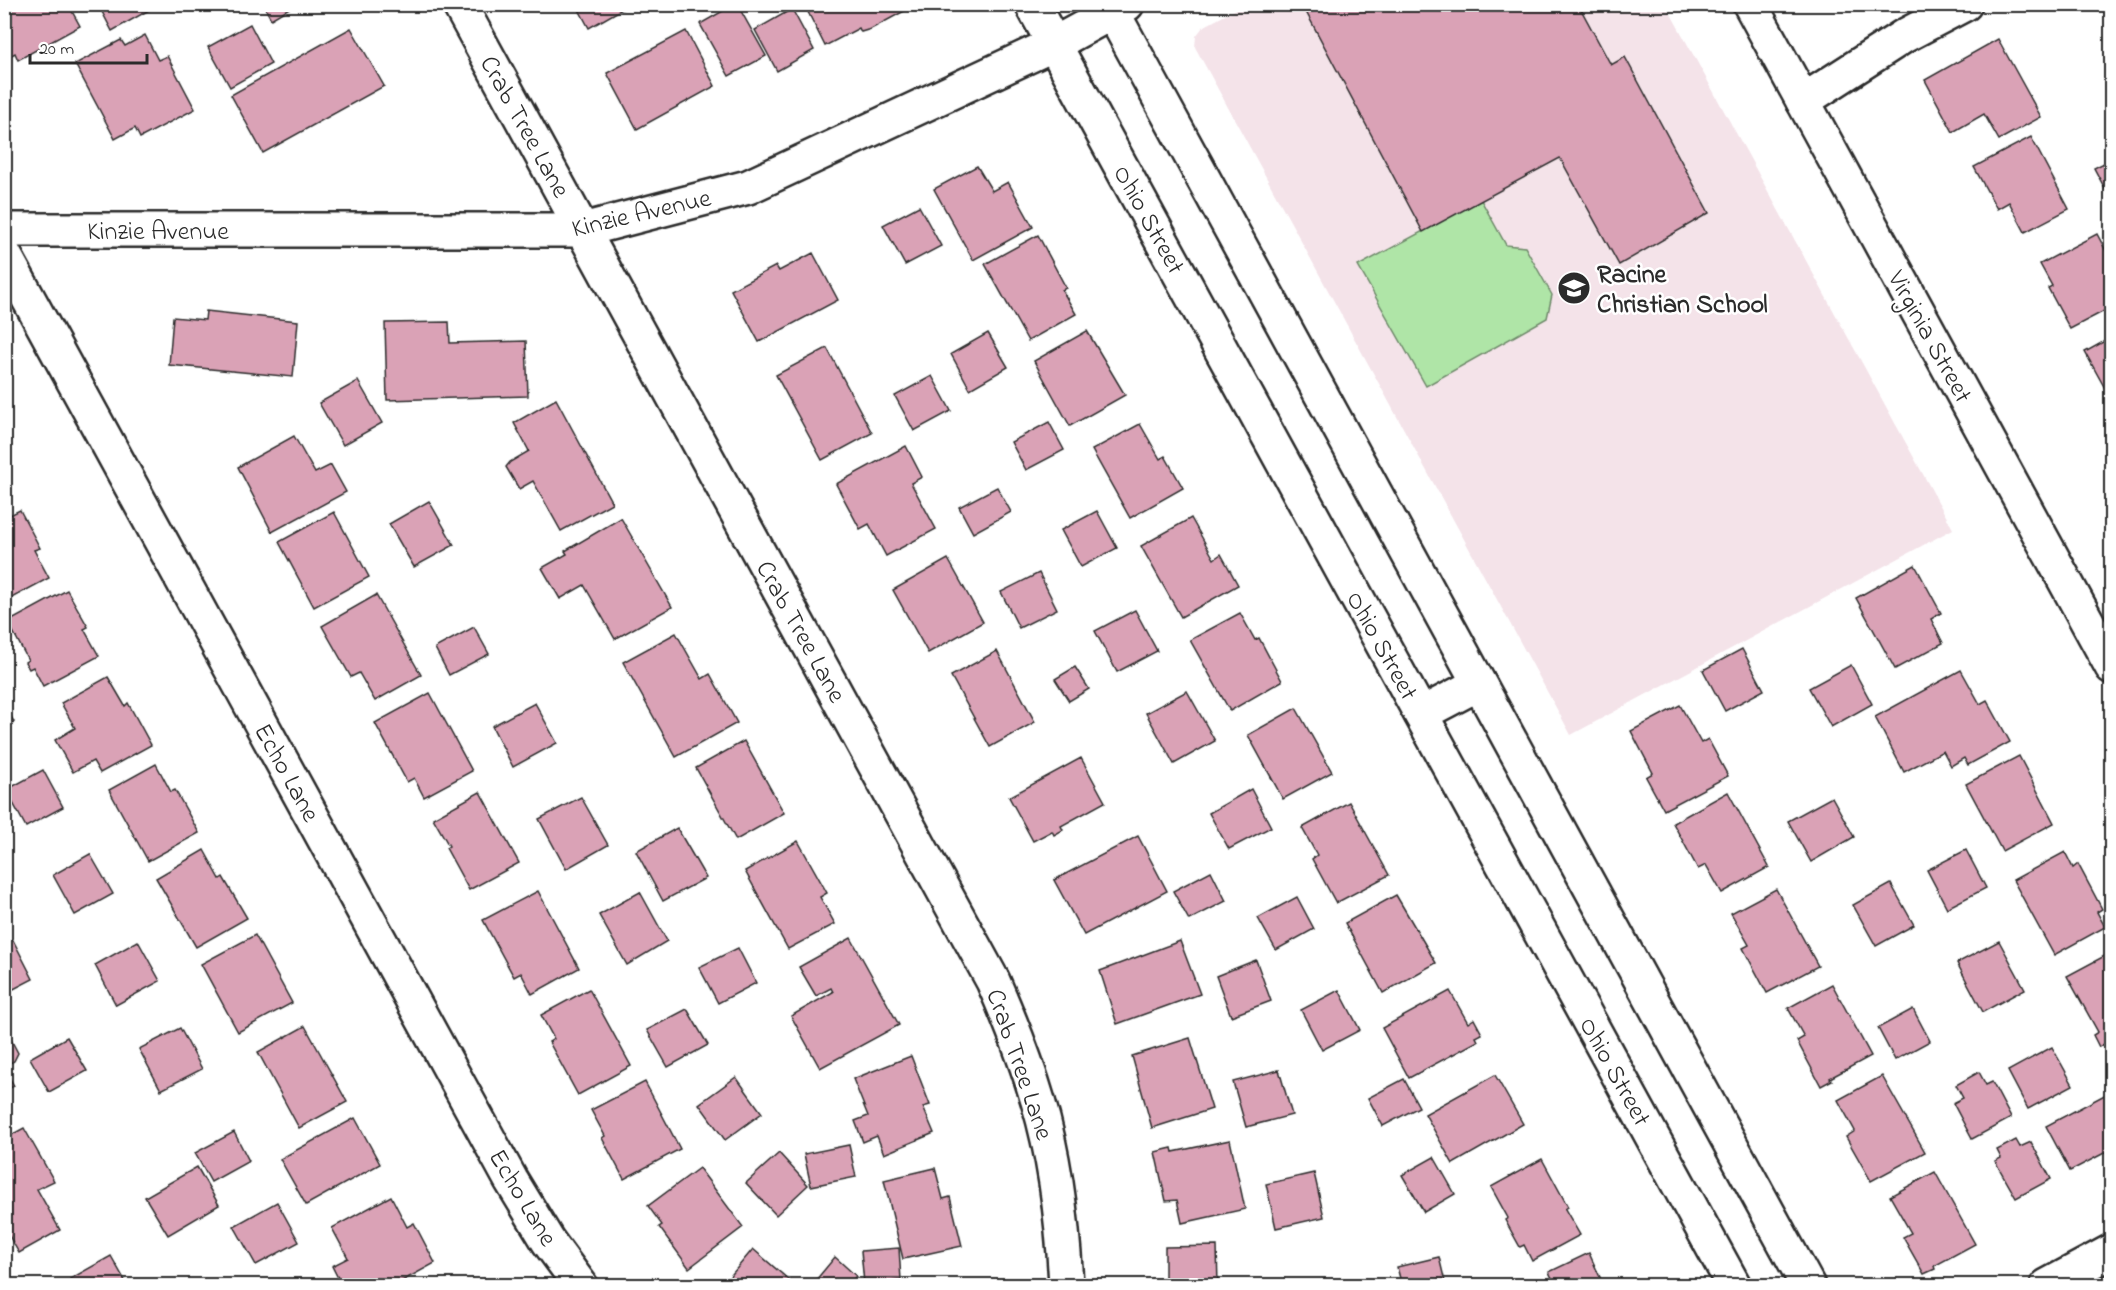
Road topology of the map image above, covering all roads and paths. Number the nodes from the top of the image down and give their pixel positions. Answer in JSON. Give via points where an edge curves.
{"nodes":[{"id":1,"x":459,"y":4,"type":"edge"},
{"id":2,"x":1032,"y":4,"type":"edge"},
{"id":3,"x":1750,"y":4,"type":"edge"},
{"id":4,"x":1965,"y":4,"type":"edge"},
{"id":5,"x":1116,"y":7,"type":"edge"},
{"id":6,"x":1054,"y":45,"type":"junction"},
{"id":7,"x":1803,"y":101,"type":"junction"},
{"id":8,"x":4,"y":230,"type":"edge"},
{"id":9,"x":583,"y":230,"type":"junction"},
{"id":10,"x":4,"y":254,"type":"edge"},
{"id":11,"x":2112,"y":667,"type":"edge"},
{"id":12,"x":1479,"y":684,"type":"junction"},
{"id":13,"x":1421,"y":714,"type":"junction"},
{"id":14,"x":2112,"y":1251,"type":"edge"},
{"id":15,"x":581,"y":1286,"type":"edge"},
{"id":16,"x":1066,"y":1286,"type":"edge"},
{"id":17,"x":1734,"y":1286,"type":"edge"},
{"id":18,"x":1808,"y":1286,"type":"edge"},
{"id":19,"x":2047,"y":1286,"type":"edge"}],
"edges":[{"from":1,"to":9,"type":"street","name":"Crab Tree Lane"},
{"from":2,"to":6,"type":"street","name":"Ohio Street"},
{"from":3,"to":7,"type":"street","name":"Virginia Street"},
{"from":4,"to":7,"type":"street","via":[[1905,36]]},
{"from":5,"to":6,"type":"street","name":"Kinzie Avenue"},
{"from":5,"to":12,"type":"street"},
{"from":6,"to":9,"type":"street","name":"Kinzie Avenue","via":[[748,187]]},
{"from":6,"to":13,"type":"street","name":"Ohio Street"},
{"from":7,"to":11,"type":"street","name":"Virginia Street"},
{"from":8,"to":9,"type":"street","name":"Kinzie Avenue"},
{"from":9,"to":16,"type":"street","name":"Crab Tree Lane","via":[[993,981],[1039,1102],[1063,1229]]},
{"from":10,"to":15,"type":"street","name":"Echo Lane","via":[[512,1180],[548,1241]]},
{"from":12,"to":13,"type":"street"},
{"from":12,"to":18,"type":"street"},
{"from":13,"to":17,"type":"street","name":"Ohio Street"},
{"from":14,"to":19,"type":"street"}]}
